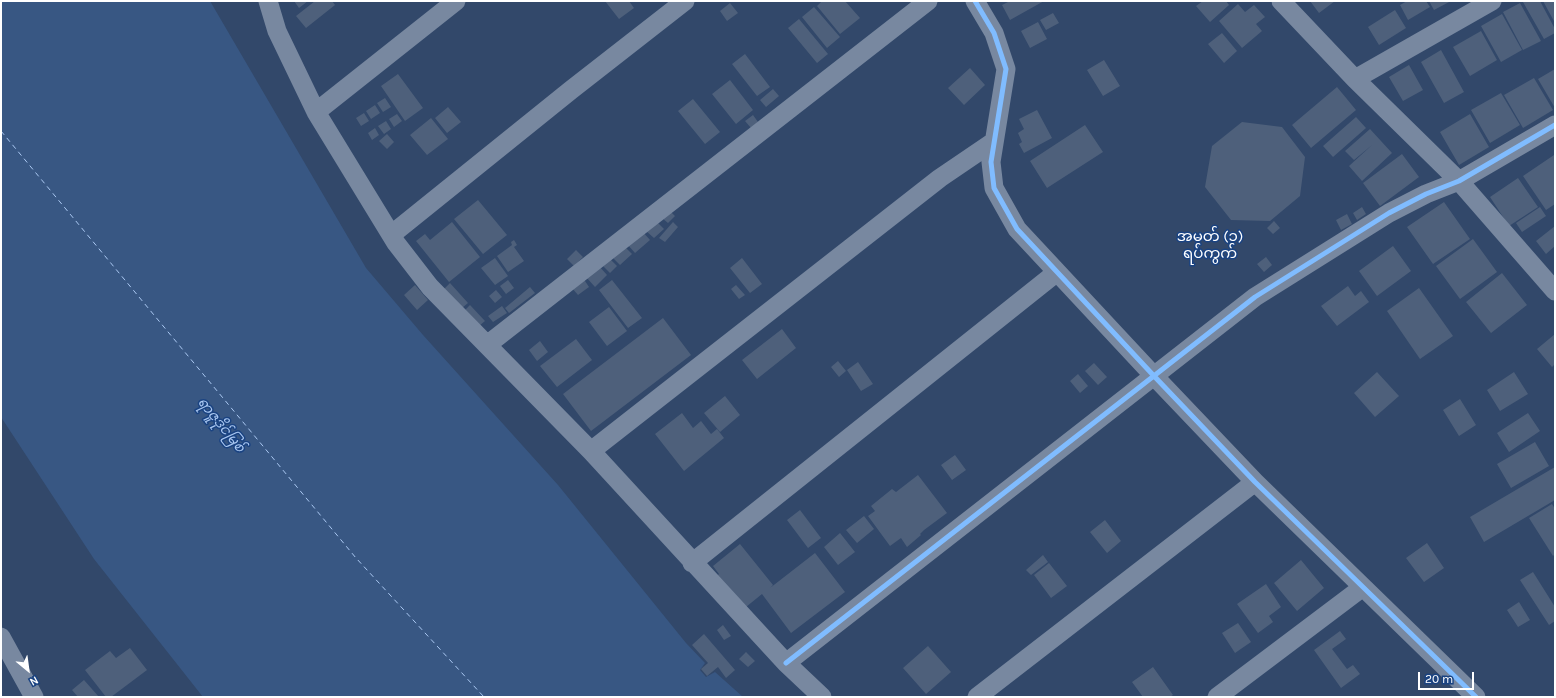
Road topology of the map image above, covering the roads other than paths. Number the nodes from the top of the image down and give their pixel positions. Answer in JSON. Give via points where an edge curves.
{"nodes":[{"id":1,"x":268,"y":1,"type":"edge"},
{"id":2,"x":456,"y":1,"type":"edge"},
{"id":3,"x":685,"y":1,"type":"edge"},
{"id":4,"x":928,"y":1,"type":"edge"},
{"id":5,"x":975,"y":1,"type":"edge"},
{"id":6,"x":1281,"y":1,"type":"edge"},
{"id":7,"x":1492,"y":1,"type":"edge"},
{"id":8,"x":1355,"y":79,"type":"junction"},
{"id":9,"x":316,"y":112,"type":"junction"},
{"id":10,"x":1555,"y":125,"type":"edge"},
{"id":11,"x":993,"y":142,"type":"junction"},
{"id":12,"x":1459,"y":181,"type":"junction"},
{"id":13,"x":391,"y":235,"type":"junction"},
{"id":14,"x":1057,"y":272,"type":"junction"},
{"id":15,"x":1555,"y":291,"type":"edge"},
{"id":16,"x":487,"y":345,"type":"junction"},
{"id":17,"x":1154,"y":376,"type":"junction"},
{"id":18,"x":591,"y":451,"type":"junction"},
{"id":19,"x":1255,"y":482,"type":"junction"},
{"id":20,"x":692,"y":563,"type":"junction"},
{"id":21,"x":1363,"y":587,"type":"junction"},
{"id":22,"x":1,"y":637,"type":"edge"},
{"id":23,"x":786,"y":663,"type":"junction"},
{"id":24,"x":1469,"y":695,"type":"edge"},
{"id":25,"x":34,"y":697,"type":"edge"},
{"id":26,"x":822,"y":697,"type":"edge"},
{"id":27,"x":978,"y":697,"type":"edge"},
{"id":28,"x":1217,"y":697,"type":"edge"}],
"edges":[{"from":1,"to":9,"type":"street","via":[[277,31]]},
{"from":2,"to":9,"type":"street"},
{"from":3,"to":13,"type":"street"},
{"from":4,"to":16,"type":"street"},
{"from":5,"to":11,"type":"street","via":[[994,33],[1006,70]]},
{"from":6,"to":8,"type":"street"},
{"from":7,"to":8,"type":"street"},
{"from":8,"to":12,"type":"street"},
{"from":9,"to":13,"type":"street"},
{"from":10,"to":12,"type":"street"},
{"from":11,"to":14,"type":"street","via":[[991,162],[994,188],[1017,229]]},
{"from":11,"to":18,"type":"street","via":[[940,178]]},
{"from":12,"to":15,"type":"street"},
{"from":12,"to":17,"type":"street","via":[[1389,213],[1255,297]]},
{"from":13,"to":16,"type":"street","via":[[430,287]]},
{"from":14,"to":17,"type":"street"},
{"from":14,"to":20,"type":"street"},
{"from":16,"to":18,"type":"street"},
{"from":17,"to":19,"type":"street"},
{"from":17,"to":23,"type":"street"},
{"from":18,"to":20,"type":"street"},
{"from":19,"to":21,"type":"street"},
{"from":19,"to":27,"type":"street"},
{"from":20,"to":23,"type":"street"},
{"from":21,"to":24,"type":"street"},
{"from":21,"to":28,"type":"street"},
{"from":22,"to":25,"type":"street"},
{"from":23,"to":26,"type":"street"}]}
